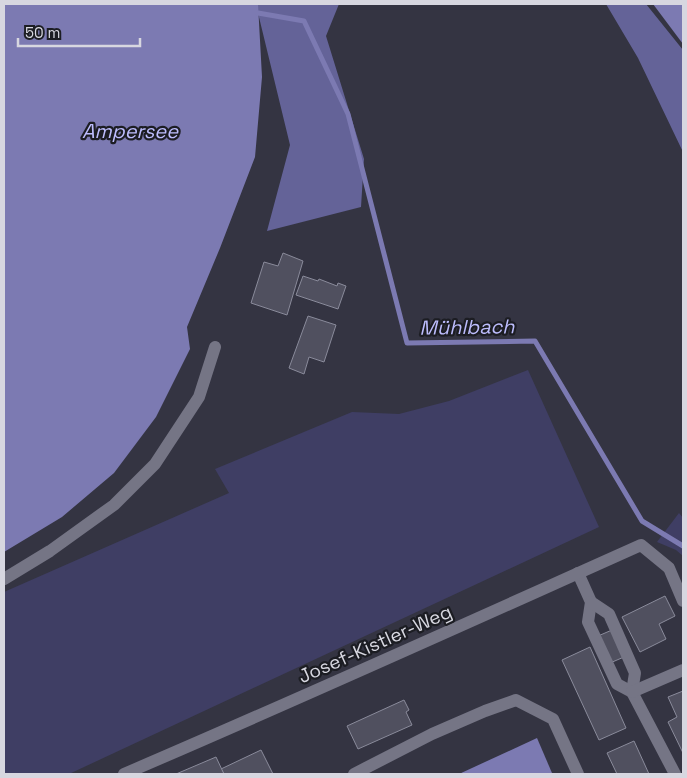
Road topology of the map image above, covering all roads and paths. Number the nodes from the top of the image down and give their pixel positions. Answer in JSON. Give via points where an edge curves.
{"nodes":[{"id":1,"x":215,"y":347,"type":"dead end"},
{"id":2,"x":578,"y":573,"type":"junction"},
{"id":3,"x":4,"y":579,"type":"edge"},
{"id":4,"x":683,"y":601,"type":"edge"},
{"id":5,"x":591,"y":602,"type":"junction"},
{"id":6,"x":683,"y":670,"type":"edge"},
{"id":7,"x":632,"y":692,"type":"junction"},
{"id":8,"x":124,"y":774,"type":"edge"},
{"id":9,"x":354,"y":774,"type":"edge"},
{"id":10,"x":578,"y":774,"type":"edge"},
{"id":11,"x":675,"y":774,"type":"edge"}],
"edges":[{"from":1,"to":3,"type":"street","via":[[199,396],[155,464],[114,505]]},
{"from":2,"to":4,"type":"street","name":"Josef-Kistler-Weg","via":[[641,545],[669,568]]},
{"from":2,"to":5,"type":"street"},
{"from":2,"to":8,"type":"street","name":"Josef-Kistler-Weg"},
{"from":5,"to":7,"type":"street","via":[[608,614],[635,673]]},
{"from":5,"to":7,"type":"street","via":[[588,622],[592,631],[617,684]]},
{"from":6,"to":7,"type":"street"},
{"from":7,"to":11,"type":"street"},
{"from":9,"to":10,"type":"street","via":[[432,734],[516,700],[553,720]]}]}
